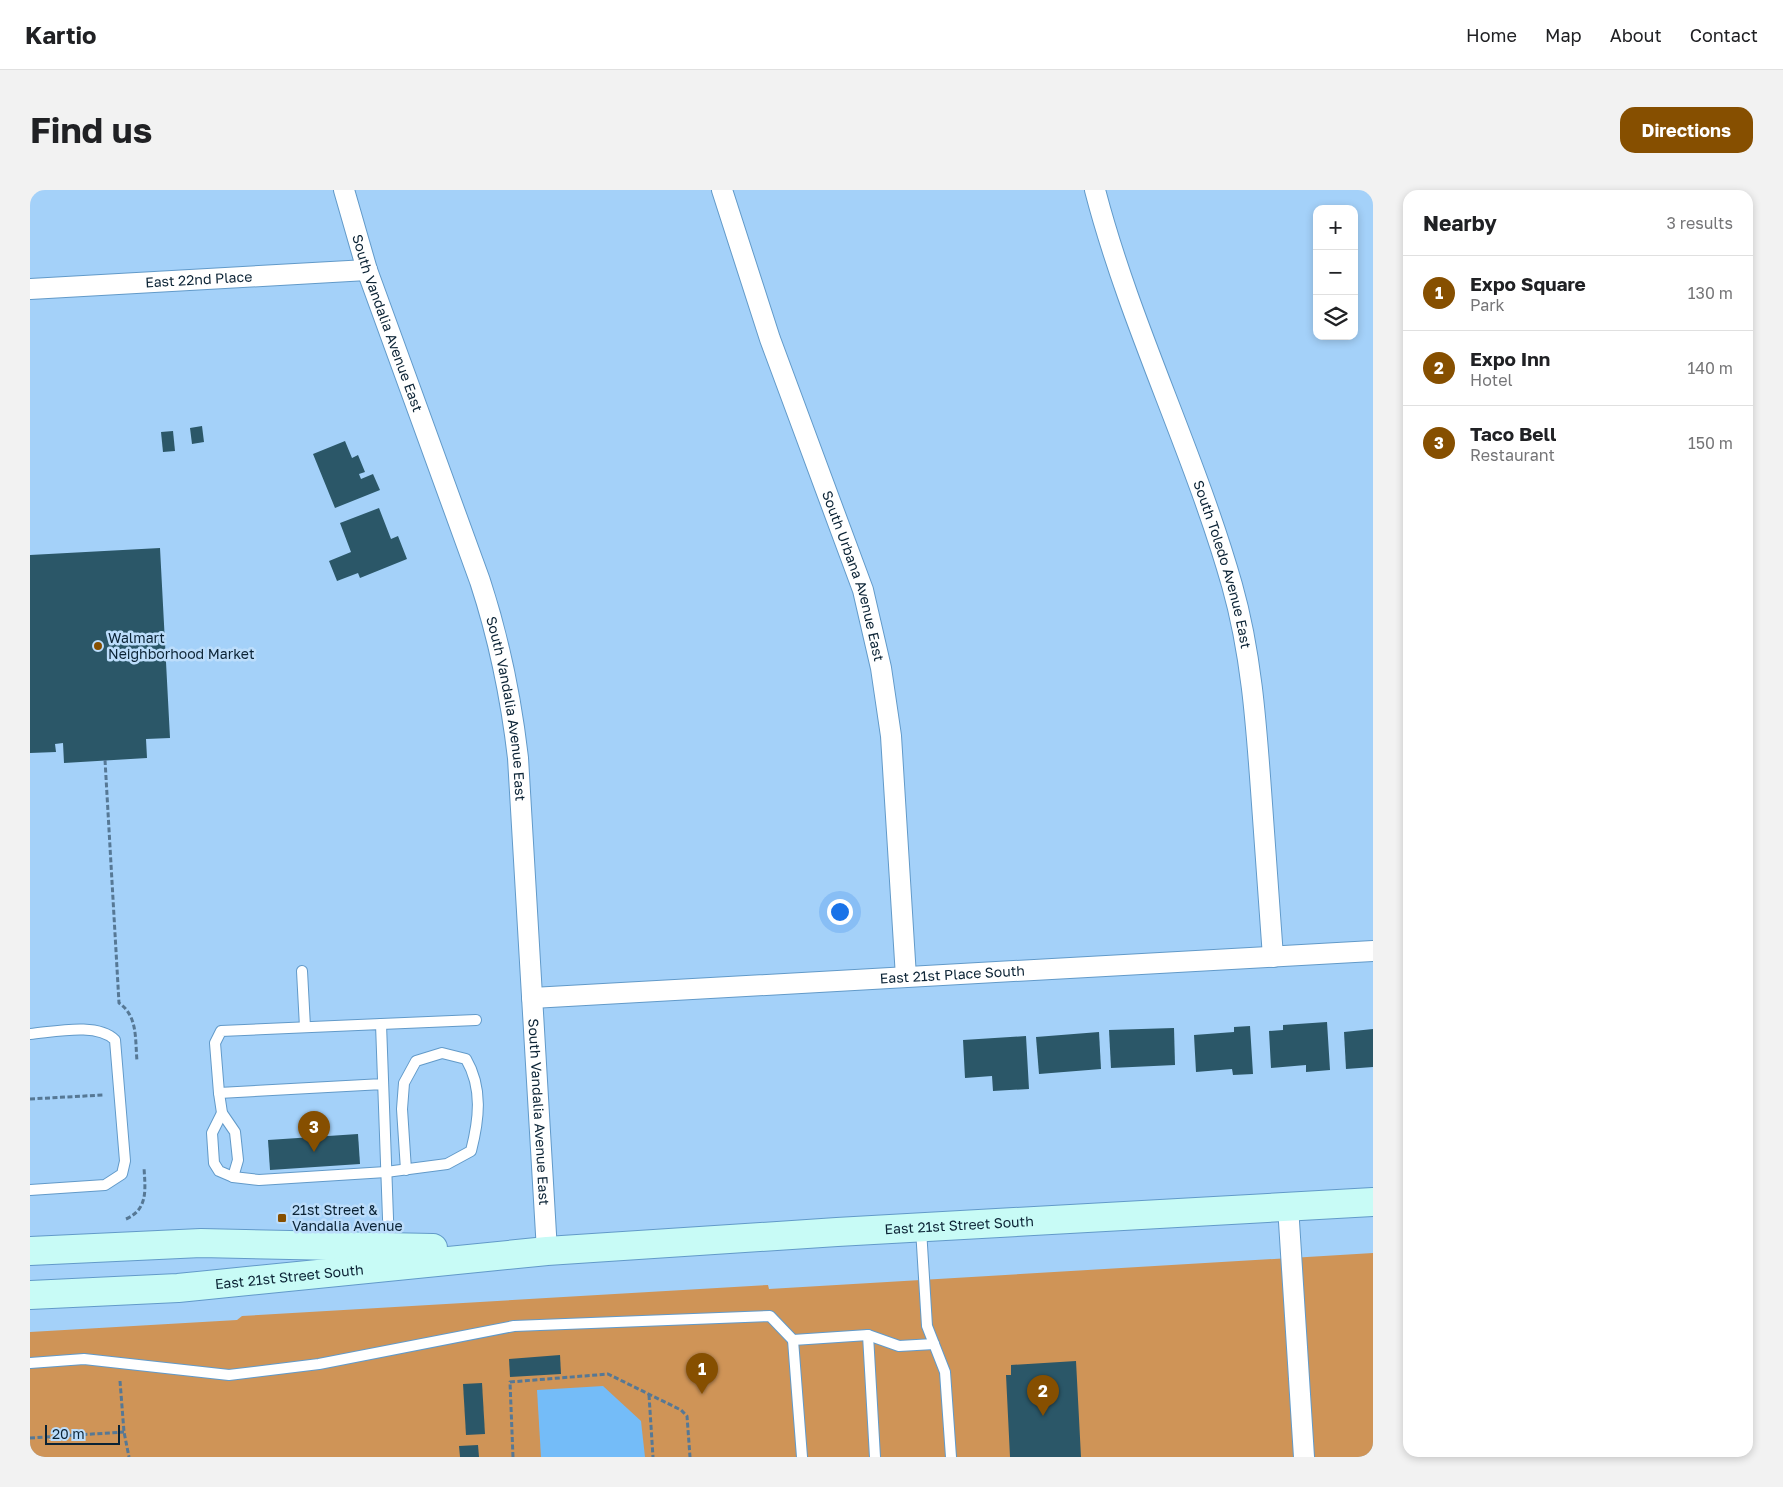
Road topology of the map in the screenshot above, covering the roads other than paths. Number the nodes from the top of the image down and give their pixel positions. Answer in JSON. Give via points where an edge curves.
{"nodes":[{"id":1,"x":344,"y":190,"type":"edge"},
{"id":2,"x":722,"y":190,"type":"edge"},
{"id":3,"x":1094,"y":190,"type":"edge"},
{"id":4,"x":367,"y":270,"type":"junction"},
{"id":5,"x":30,"y":289,"type":"edge"},
{"id":6,"x":1373,"y":951,"type":"edge"},
{"id":7,"x":1273,"y":957,"type":"junction"},
{"id":8,"x":302,"y":971,"type":"dead end"},
{"id":9,"x":906,"y":978,"type":"junction"},
{"id":10,"x":532,"y":998,"type":"junction"},
{"id":11,"x":476,"y":1020,"type":"dead end"},
{"id":12,"x":381,"y":1024,"type":"junction"},
{"id":13,"x":305,"y":1027,"type":"junction"},
{"id":14,"x":30,"y":1034,"type":"edge"},
{"id":15,"x":383,"y":1084,"type":"junction"},
{"id":16,"x":219,"y":1094,"type":"junction"},
{"id":17,"x":222,"y":1113,"type":"junction"},
{"id":18,"x":406,"y":1170,"type":"junction"},
{"id":19,"x":386,"y":1172,"type":"junction"},
{"id":20,"x":233,"y":1177,"type":"junction"},
{"id":21,"x":30,"y":1190,"type":"edge"},
{"id":22,"x":1373,"y":1202,"type":"edge"},
{"id":23,"x":1288,"y":1206,"type":"junction"},
{"id":24,"x":921,"y":1227,"type":"junction"},
{"id":25,"x":389,"y":1247,"type":"junction"},
{"id":26,"x":547,"y":1251,"type":"junction"},
{"id":27,"x":30,"y":1252,"type":"edge"},
{"id":28,"x":30,"y":1295,"type":"edge"},
{"id":29,"x":868,"y":1335,"type":"junction"},
{"id":30,"x":793,"y":1340,"type":"junction"},
{"id":31,"x":934,"y":1344,"type":"junction"},
{"id":32,"x":30,"y":1363,"type":"edge"},
{"id":33,"x":802,"y":1457,"type":"edge"},
{"id":34,"x":875,"y":1457,"type":"edge"},
{"id":35,"x":951,"y":1457,"type":"edge"},
{"id":36,"x":1304,"y":1457,"type":"edge"}],
"edges":[{"from":1,"to":4,"type":"street","name":"South Vandalia Avenue East"},
{"from":2,"to":9,"type":"street","name":"South Urbana Avenue East","via":[[770,339],[863,590],[877,648],[891,736]]},
{"from":3,"to":7,"type":"street","name":"South Toledo Avenue East","via":[[1128,295],[1215,530],[1245,638],[1257,732]]},
{"from":4,"to":5,"type":"street","name":"East 22nd Place"},
{"from":4,"to":10,"type":"street","name":"South Vandalia Avenue East","via":[[493,620],[511,704],[518,758]]},
{"from":6,"to":7,"type":"street","name":"East 21st Place South"},
{"from":7,"to":9,"type":"street","name":"East 21st Place South"},
{"from":8,"to":13,"type":"lane"},
{"from":9,"to":10,"type":"street","name":"East 21st Place South"},
{"from":10,"to":26,"type":"street","name":"South Vandalia Avenue East"},
{"from":11,"to":12,"type":"lane"},
{"from":12,"to":13,"type":"lane"},
{"from":12,"to":15,"type":"lane"},
{"from":13,"to":16,"type":"lane","via":[[221,1030],[215,1042]]},
{"from":14,"to":21,"type":"lane","via":[[94,1030],[108,1033],[115,1040],[125,1161],[122,1174],[105,1185]]},
{"from":15,"to":16,"type":"lane"},
{"from":15,"to":19,"type":"lane"},
{"from":16,"to":17,"type":"lane"},
{"from":17,"to":20,"type":"lane","via":[[235,1132],[238,1160]]},
{"from":17,"to":20,"type":"lane","via":[[212,1133],[214,1163],[219,1171]]},
{"from":18,"to":18,"type":"lane","via":[[447,1164],[471,1152],[479,1122],[475,1075],[466,1059],[442,1053],[416,1061],[404,1082],[402,1110]]},
{"from":18,"to":19,"type":"lane"},
{"from":19,"to":20,"type":"lane","via":[[259,1180]]},
{"from":19,"to":25,"type":"lane"},
{"from":22,"to":23,"type":"main road","name":"East 21st Street South"},
{"from":23,"to":24,"type":"main road","name":"East 21st Street South"},
{"from":23,"to":36,"type":"street"},
{"from":24,"to":26,"type":"main road","name":"East 21st Street South"},
{"from":24,"to":31,"type":"lane","via":[[927,1326]]},
{"from":25,"to":26,"type":"main road","name":"East 21st Street South"},
{"from":25,"to":27,"type":"main road","name":"East 21st Street South","via":[[201,1243]]},
{"from":26,"to":28,"type":"main road","name":"East 21st Street South","via":[[178,1288]]},
{"from":29,"to":30,"type":"lane"},
{"from":29,"to":31,"type":"lane","via":[[900,1346]]},
{"from":29,"to":34,"type":"lane"},
{"from":30,"to":32,"type":"lane","via":[[770,1316],[514,1326],[319,1364],[229,1375],[84,1360]]},
{"from":30,"to":33,"type":"lane"},
{"from":31,"to":35,"type":"lane","via":[[945,1372]]}]}
